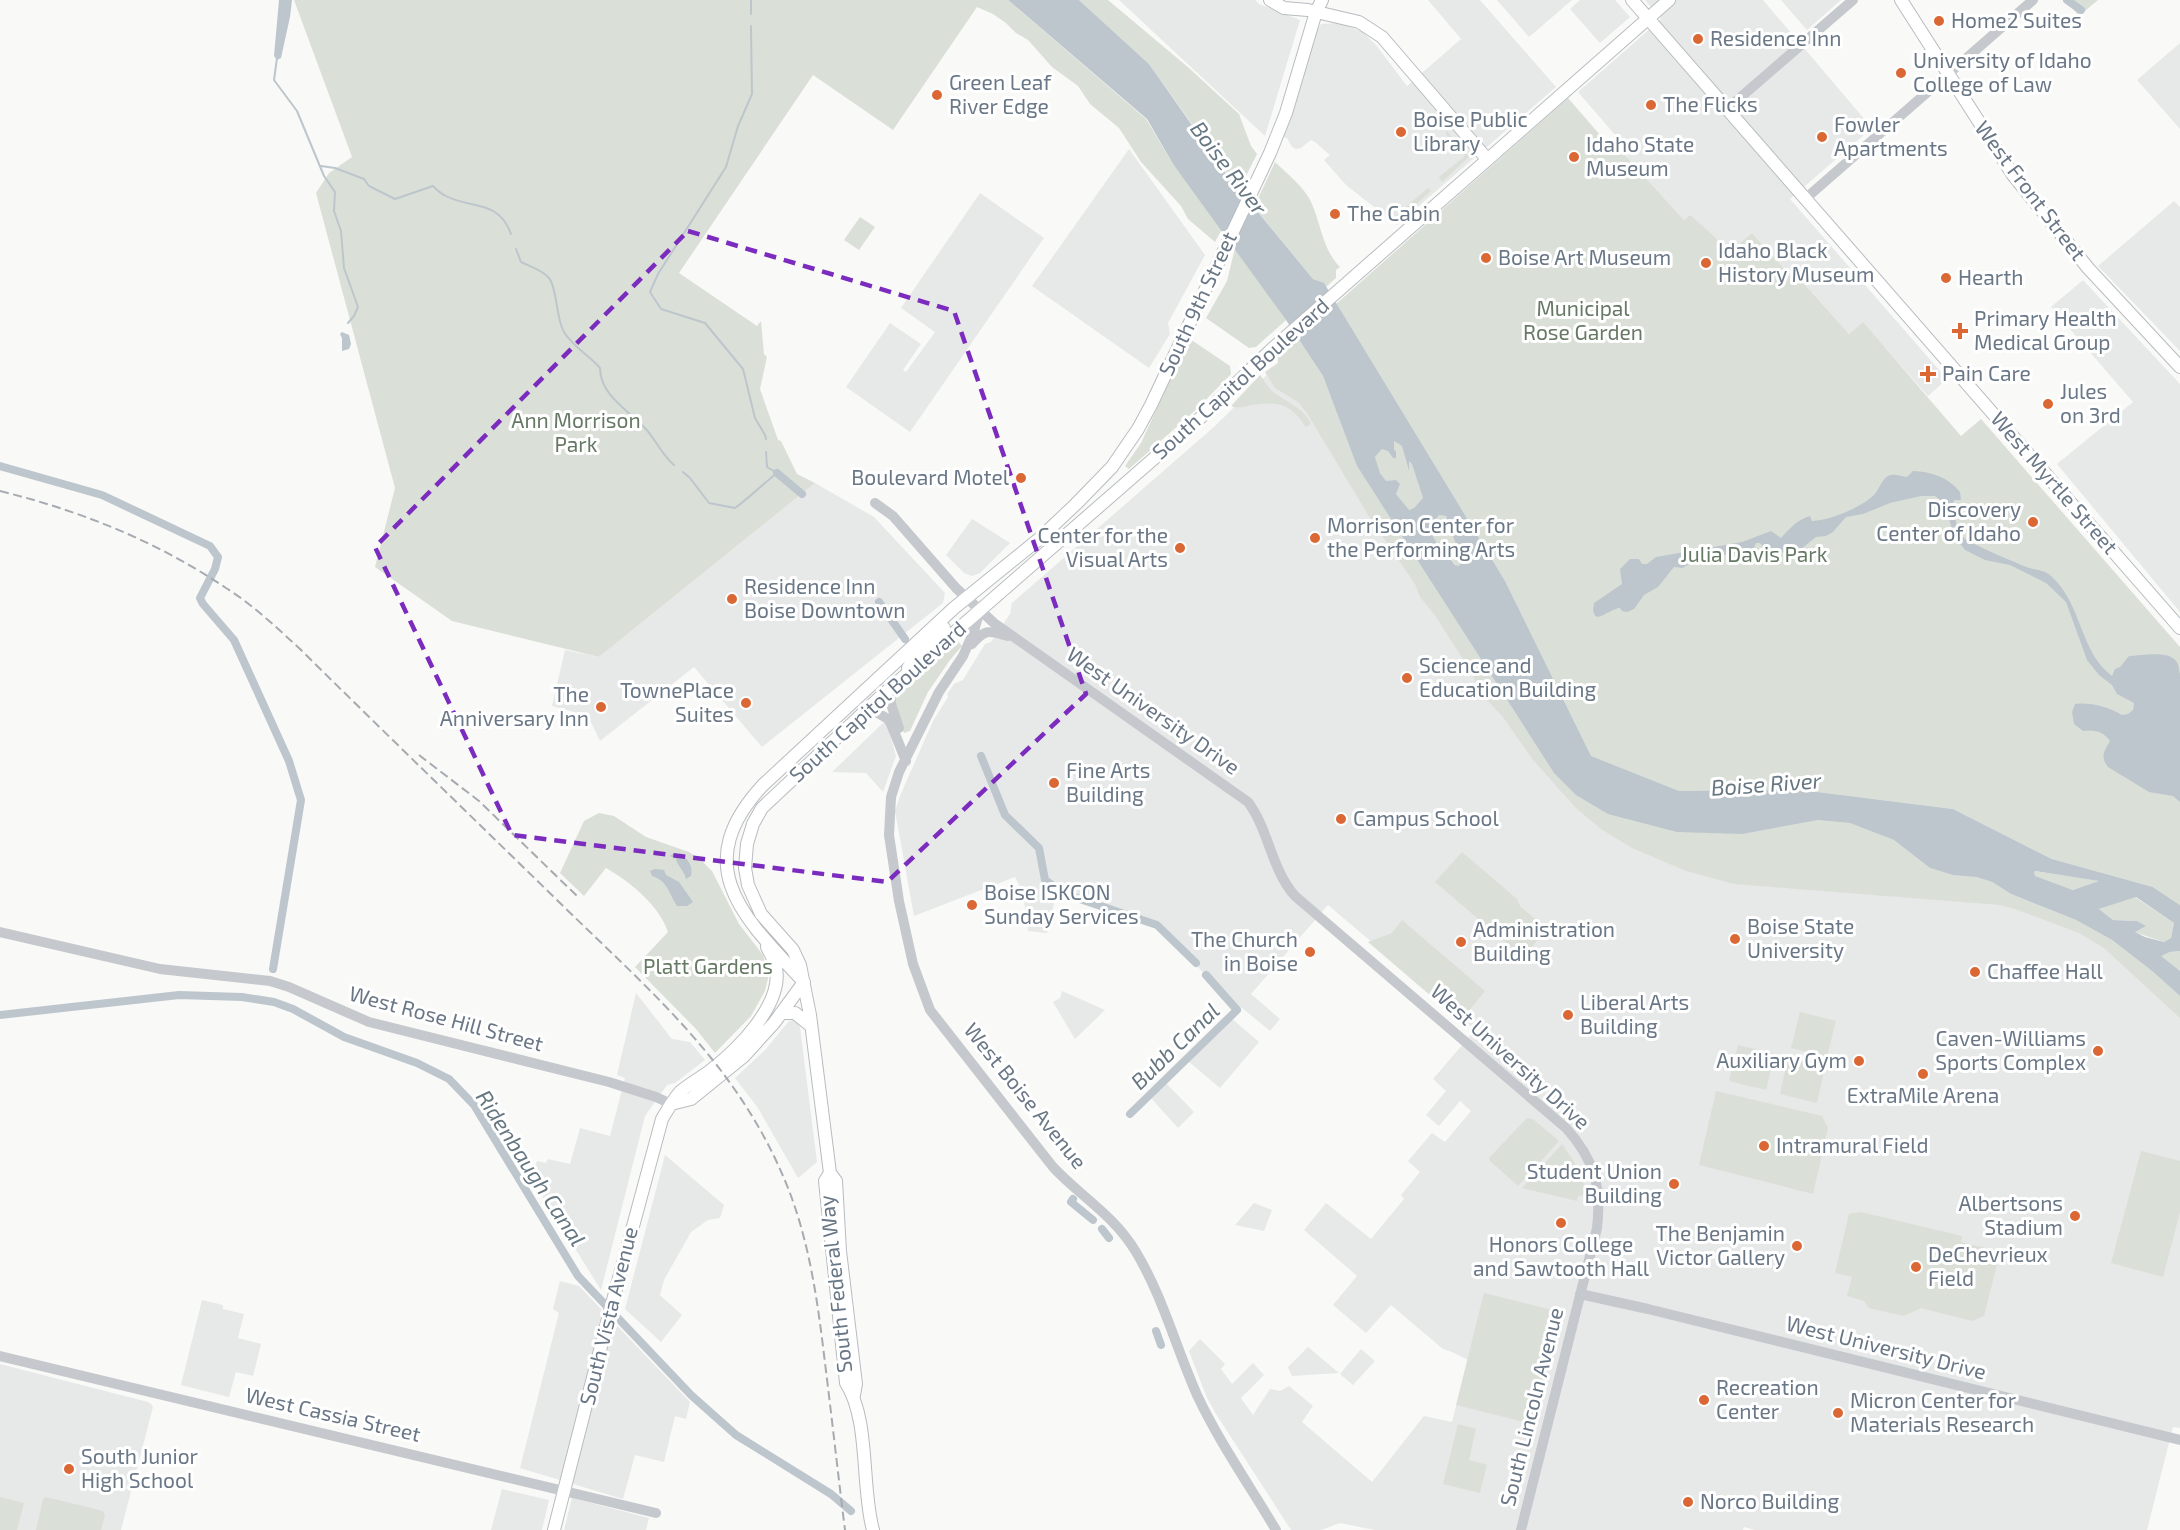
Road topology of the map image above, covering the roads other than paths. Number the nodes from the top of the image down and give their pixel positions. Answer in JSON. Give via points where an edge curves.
{"nodes":[{"id":1,"x":1270,"y":0,"type":"edge"},
{"id":2,"x":1322,"y":0,"type":"edge"},
{"id":3,"x":1632,"y":0,"type":"edge"},
{"id":4,"x":1669,"y":0,"type":"edge"},
{"id":5,"x":1853,"y":0,"type":"edge"},
{"id":6,"x":1901,"y":0,"type":"edge"},
{"id":7,"x":2033,"y":0,"type":"edge"},
{"id":8,"x":1316,"y":12,"type":"junction"},
{"id":9,"x":1648,"y":18,"type":"junction"},
{"id":10,"x":1948,"y":74,"type":"junction"},
{"id":11,"x":1727,"y":109,"type":"junction"},
{"id":12,"x":1488,"y":159,"type":"junction"},
{"id":13,"x":1805,"y":199,"type":"junction"},
{"id":14,"x":2180,"y":366,"type":"edge"},
{"id":15,"x":1112,"y":467,"type":"joint"},
{"id":16,"x":875,"y":503,"type":"dead end"},
{"id":17,"x":968,"y":599,"type":"junction"},
{"id":18,"x":980,"y":610,"type":"junction"},
{"id":19,"x":2180,"y":628,"type":"edge"},
{"id":20,"x":1014,"y":637,"type":"junction"},
{"id":21,"x":963,"y":656,"type":"junction"},
{"id":22,"x":894,"y":685,"type":"junction"},
{"id":23,"x":859,"y":718,"type":"junction"},
{"id":24,"x":908,"y":756,"type":"junction"},
{"id":25,"x":0,"y":932,"type":"edge"},
{"id":26,"x":765,"y":940,"type":"junction"},
{"id":27,"x":804,"y":981,"type":"junction"},
{"id":28,"x":782,"y":1014,"type":"junction"},
{"id":29,"x":811,"y":1026,"type":"junction"},
{"id":30,"x":670,"y":1104,"type":"junction"},
{"id":31,"x":1580,"y":1294,"type":"junction"},
{"id":32,"x":0,"y":1356,"type":"edge"},
{"id":33,"x":2180,"y":1440,"type":"edge"},
{"id":34,"x":564,"y":1491,"type":"junction"},
{"id":35,"x":656,"y":1513,"type":"dead end"},
{"id":36,"x":871,"y":1528,"type":"edge"},
{"id":37,"x":554,"y":1530,"type":"edge"},
{"id":38,"x":1276,"y":1530,"type":"edge"},
{"id":39,"x":1521,"y":1530,"type":"edge"}],
"edges":[{"from":1,"to":8,"type":"main road","via":[[1284,8]]},
{"from":2,"to":8,"type":"main road","name":"South 9th Street"},
{"from":3,"to":9,"type":"main road","name":"West Myrtle Street"},
{"from":4,"to":9,"type":"main road","name":"South Capitol Boulevard"},
{"from":5,"to":11,"type":"street"},
{"from":6,"to":10,"type":"main road","name":"West Front Street"},
{"from":7,"to":10,"type":"street"},
{"from":8,"to":12,"type":"main road","via":[[1359,22],[1382,37]]},
{"from":8,"to":15,"type":"main road","name":"South 9th Street","via":[[1270,153],[1151,405]]},
{"from":9,"to":11,"type":"main road","name":"West Myrtle Street"},
{"from":9,"to":12,"type":"main road","name":"South Capitol Boulevard"},
{"from":10,"to":13,"type":"street"},
{"from":10,"to":14,"type":"main road","name":"West Front Street","via":[[2013,175],[2088,268]]},
{"from":11,"to":13,"type":"main road","name":"West Myrtle Street"},
{"from":12,"to":18,"type":"main road","name":"South Capitol Boulevard"},
{"from":13,"to":19,"type":"main road","name":"West Myrtle Street"},
{"from":15,"to":17,"type":"main road","name":"South Capitol Boulevard","via":[[1039,539]]},
{"from":16,"to":17,"type":"street","name":"West University Drive","via":[[893,516]]},
{"from":17,"to":18,"type":"street","name":"West University Drive"},
{"from":17,"to":22,"type":"main road"},
{"from":17,"to":26,"type":"main road","name":"South Capitol Boulevard","via":[[745,804],[726,852],[728,881],[740,908]]},
{"from":18,"to":20,"type":"street","name":"West University Drive"},
{"from":18,"to":21,"type":"street","name":"West Boise Avenue"},
{"from":18,"to":22,"type":"main road","name":"South Capitol Boulevard"},
{"from":20,"to":21,"type":"street","name":"West Boise Avenue","via":[[981,634]]},
{"from":20,"to":31,"type":"street","name":"West University Drive","via":[[1248,802],[1281,877],[1295,896],[1571,1134],[1592,1166],[1599,1199],[1595,1238]]},
{"from":21,"to":24,"type":"street","name":"West Boise Avenue","via":[[939,692]]},
{"from":22,"to":23,"type":"main road","name":"South Capitol Boulevard"},
{"from":22,"to":24,"type":"street","via":[[891,704]]},
{"from":23,"to":24,"type":"street","via":[[876,712],[888,719]]},
{"from":23,"to":27,"type":"main road","name":"South Capitol Boulevard","via":[[762,808],[747,844],[748,885],[762,914],[793,950]]},
{"from":24,"to":38,"type":"street","name":"West Boise Avenue","via":[[891,797],[889,835],[908,945],[930,1010],[1053,1167],[1116,1224],[1136,1251],[1164,1306],[1209,1420]]},
{"from":25,"to":30,"type":"street","name":"West Rose Hill Street","via":[[160,969],[270,981],[369,1022],[609,1082]]},
{"from":26,"to":27,"type":"main road","name":"South Capitol Boulevard"},
{"from":26,"to":30,"type":"main road","name":"South Vista Avenue","via":[[776,968],[771,1002],[737,1046]]},
{"from":27,"to":28,"type":"main road"},
{"from":27,"to":29,"type":"main road","name":"South Federal Way"},
{"from":28,"to":29,"type":"main road","via":[[795,1013]]},
{"from":28,"to":30,"type":"main road","via":[[734,1065],[691,1099]]},
{"from":29,"to":36,"type":"main road","name":"South Federal Way","via":[[830,1173],[836,1181],[854,1395]]},
{"from":30,"to":34,"type":"main road","name":"South Vista Avenue","via":[[648,1165]]},
{"from":31,"to":33,"type":"street","name":"West University Drive"},
{"from":31,"to":39,"type":"street","name":"South Lincoln Avenue"},
{"from":32,"to":34,"type":"street","name":"West Cassia Street"},
{"from":34,"to":35,"type":"street","name":"West Cassia Street"},
{"from":34,"to":37,"type":"main road","name":"South Vista Avenue"}]}
